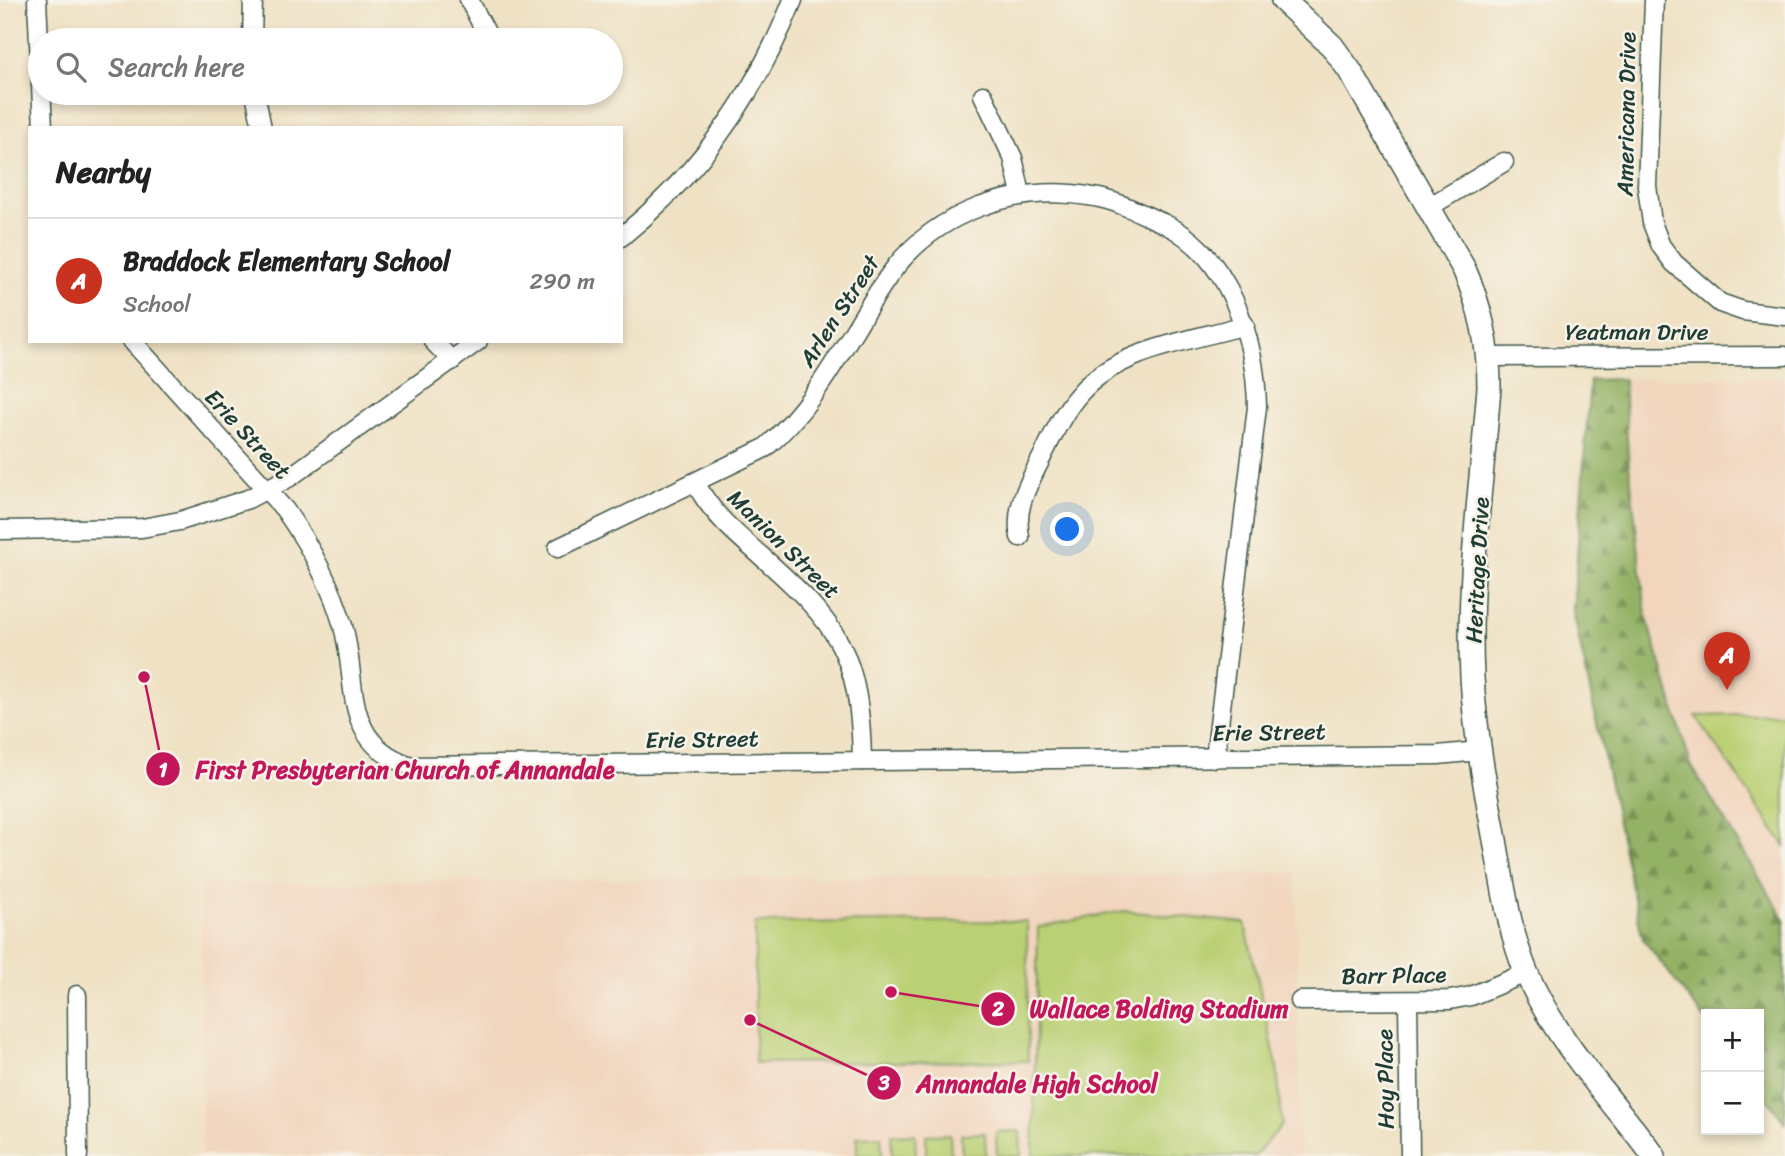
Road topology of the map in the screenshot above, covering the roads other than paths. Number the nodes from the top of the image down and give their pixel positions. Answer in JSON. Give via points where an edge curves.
{"nodes":[{"id":1,"x":37,"y":0,"type":"edge"},
{"id":2,"x":253,"y":0,"type":"edge"},
{"id":3,"x":469,"y":0,"type":"edge"},
{"id":4,"x":793,"y":0,"type":"edge"},
{"id":5,"x":1283,"y":0,"type":"edge"},
{"id":6,"x":1654,"y":0,"type":"edge"},
{"id":7,"x":38,"y":28,"type":"edge"},
{"id":8,"x":252,"y":28,"type":"edge"},
{"id":9,"x":484,"y":28,"type":"edge"},
{"id":10,"x":983,"y":95,"type":"dead end"},
{"id":11,"x":42,"y":105,"type":"edge"},
{"id":12,"x":257,"y":105,"type":"edge"},
{"id":13,"x":43,"y":126,"type":"edge"},
{"id":14,"x":262,"y":126,"type":"edge"},
{"id":15,"x":1504,"y":162,"type":"dead end"},
{"id":16,"x":1021,"y":194,"type":"junction"},
{"id":17,"x":1429,"y":206,"type":"junction"},
{"id":18,"x":623,"y":235,"type":"edge"},
{"id":19,"x":1785,"y":316,"type":"edge"},
{"id":20,"x":1245,"y":325,"type":"junction"},
{"id":21,"x":134,"y":343,"type":"edge"},
{"id":22,"x":435,"y":343,"type":"edge"},
{"id":23,"x":475,"y":343,"type":"edge"},
{"id":24,"x":1785,"y":356,"type":"edge"},
{"id":25,"x":1489,"y":357,"type":"junction"},
{"id":26,"x":452,"y":360,"type":"junction"},
{"id":27,"x":696,"y":484,"type":"junction"},
{"id":28,"x":267,"y":490,"type":"junction"},
{"id":29,"x":0,"y":530,"type":"edge"},
{"id":30,"x":1020,"y":537,"type":"dead end"},
{"id":31,"x":558,"y":548,"type":"dead end"},
{"id":32,"x":1479,"y":751,"type":"junction"},
{"id":33,"x":1215,"y":758,"type":"junction"},
{"id":34,"x":862,"y":761,"type":"junction"},
{"id":35,"x":1526,"y":973,"type":"junction"},
{"id":36,"x":77,"y":995,"type":"dead end"},
{"id":37,"x":1300,"y":1000,"type":"dead end"},
{"id":38,"x":1408,"y":1001,"type":"junction"},
{"id":39,"x":78,"y":1156,"type":"edge"},
{"id":40,"x":1410,"y":1156,"type":"edge"},
{"id":41,"x":1654,"y":1156,"type":"edge"}],
"edges":[{"from":1,"to":7,"type":"street"},
{"from":2,"to":8,"type":"street"},
{"from":3,"to":9,"type":"street"},
{"from":4,"to":18,"type":"street","via":[[755,83],[732,119],[676,188]]},
{"from":5,"to":17,"type":"street","name":"Heritage Drive","via":[[1332,46],[1350,71]]},
{"from":6,"to":19,"type":"street","name":"Americana Drive","via":[[1647,186],[1652,223],[1661,246],[1720,303]]},
{"from":10,"to":16,"type":"street","via":[[1013,158]]},
{"from":11,"to":13,"type":"street"},
{"from":12,"to":14,"type":"street"},
{"from":15,"to":17,"type":"street"},
{"from":16,"to":20,"type":"street","name":"Arlen Street","via":[[1095,197],[1170,226],[1210,264]]},
{"from":16,"to":27,"type":"street","name":"Arlen Street","via":[[976,208],[916,246],[889,275],[813,396],[786,430],[745,460]]},
{"from":17,"to":25,"type":"street","name":"Heritage Drive","via":[[1476,297]]},
{"from":20,"to":30,"type":"street","via":[[1130,358],[1093,379],[1064,415],[1023,494]]},
{"from":20,"to":33,"type":"street","name":"Arlen Street","via":[[1257,407]]},
{"from":21,"to":28,"type":"street","name":"Erie Street"},
{"from":22,"to":26,"type":"street"},
{"from":23,"to":26,"type":"street"},
{"from":24,"to":25,"type":"street","name":"Yeatman Drive"},
{"from":25,"to":32,"type":"street","name":"Heritage Drive","via":[[1472,618]]},
{"from":26,"to":28,"type":"street"},
{"from":27,"to":31,"type":"street","name":"Arlen Street"},
{"from":27,"to":34,"type":"street","name":"Manion Street","via":[[719,519],[809,598],[836,636],[858,696]]},
{"from":28,"to":29,"type":"street","via":[[214,512],[142,528]]},
{"from":28,"to":34,"type":"street","name":"Erie Street","via":[[307,541],[324,574],[344,627],[359,722],[378,750],[393,760],[429,767]]},
{"from":32,"to":33,"type":"street","name":"Erie Street"},
{"from":32,"to":35,"type":"street","name":"Heritage Drive","via":[[1504,891]]},
{"from":33,"to":34,"type":"street","name":"Erie Street"},
{"from":35,"to":38,"type":"street","name":"Barr Place","via":[[1471,996]]},
{"from":35,"to":41,"type":"street","name":"Heritage Drive","via":[[1553,1021]]},
{"from":36,"to":39,"type":"street"},
{"from":37,"to":38,"type":"street","name":"Barr Place"},
{"from":38,"to":40,"type":"street","name":"Hoy Place"}]}
